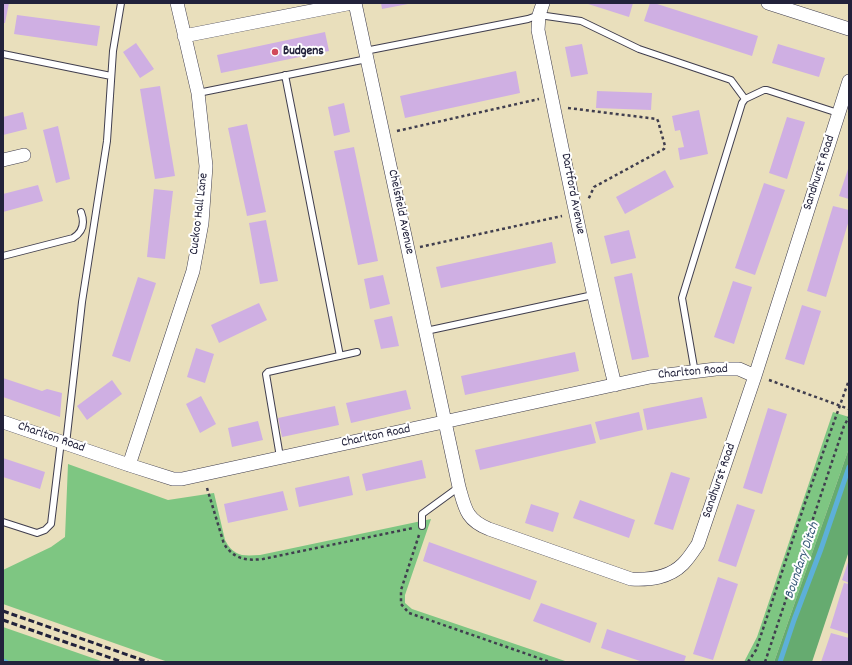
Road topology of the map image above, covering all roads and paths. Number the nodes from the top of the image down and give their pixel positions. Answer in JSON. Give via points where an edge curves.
{"nodes":[{"id":1,"x":121,"y":3,"type":"edge"},
{"id":2,"x":177,"y":3,"type":"edge"},
{"id":3,"x":354,"y":3,"type":"edge"},
{"id":4,"x":768,"y":3,"type":"edge"},
{"id":5,"x":541,"y":9,"type":"edge"},
{"id":6,"x":849,"y":29,"type":"edge"},
{"id":7,"x":184,"y":36,"type":"junction"},
{"id":8,"x":3,"y":54,"type":"edge"},
{"id":9,"x":366,"y":55,"type":"junction"},
{"id":10,"x":285,"y":75,"type":"junction"},
{"id":11,"x":112,"y":76,"type":"junction"},
{"id":12,"x":849,"y":81,"type":"edge"},
{"id":13,"x":198,"y":93,"type":"junction"},
{"id":14,"x":552,"y":96,"type":"junction"},
{"id":15,"x":745,"y":99,"type":"junction"},
{"id":16,"x":838,"y":113,"type":"junction"},
{"id":17,"x":383,"y":134,"type":"junction"},
{"id":18,"x":24,"y":155,"type":"dead end"},
{"id":19,"x":3,"y":160,"type":"edge"},
{"id":20,"x":81,"y":212,"type":"dead end"},
{"id":21,"x":575,"y":214,"type":"junction"},
{"id":22,"x":408,"y":250,"type":"junction"},
{"id":23,"x":3,"y":256,"type":"edge"},
{"id":24,"x":593,"y":294,"type":"junction"},
{"id":25,"x":426,"y":331,"type":"junction"},
{"id":26,"x":357,"y":352,"type":"dead end"},
{"id":27,"x":340,"y":356,"type":"junction"},
{"id":28,"x":696,"y":373,"type":"junction"},
{"id":29,"x":755,"y":376,"type":"junction"},
{"id":30,"x":849,"y":380,"type":"edge"},
{"id":31,"x":615,"y":385,"type":"junction"},
{"id":32,"x":840,"y":406,"type":"junction"},
{"id":33,"x":849,"y":409,"type":"edge"},
{"id":34,"x":849,"y":417,"type":"edge"},
{"id":35,"x":3,"y":422,"type":"edge"},
{"id":36,"x":446,"y":422,"type":"junction"},
{"id":37,"x":64,"y":443,"type":"junction"},
{"id":38,"x":280,"y":457,"type":"junction"},
{"id":39,"x":129,"y":465,"type":"junction"},
{"id":40,"x":203,"y":474,"type":"junction"},
{"id":41,"x":459,"y":486,"type":"junction"},
{"id":42,"x":3,"y":522,"type":"edge"},
{"id":43,"x":422,"y":526,"type":"junction"},
{"id":44,"x":550,"y":662,"type":"edge"},
{"id":45,"x":748,"y":662,"type":"edge"},
{"id":46,"x":765,"y":662,"type":"edge"}],
"edges":[{"from":1,"to":11,"type":"lane","via":[[112,51]]},
{"from":2,"to":7,"type":"street","name":"Cuckoo Hall Lane"},
{"from":3,"to":7,"type":"street"},
{"from":3,"to":9,"type":"street","name":"Chelsfield Avenue"},
{"from":4,"to":6,"type":"street"},
{"from":5,"to":9,"type":"lane","via":[[528,19]]},
{"from":5,"to":14,"type":"street","name":"Dartford Avenue","via":[[538,30]]},
{"from":5,"to":15,"type":"lane","via":[[581,21],[639,49],[731,80]]},
{"from":7,"to":13,"type":"street","name":"Cuckoo Hall Lane"},
{"from":8,"to":11,"type":"lane"},
{"from":9,"to":10,"type":"lane"},
{"from":9,"to":17,"type":"street","name":"Chelsfield Avenue"},
{"from":10,"to":13,"type":"lane"},
{"from":10,"to":27,"type":"lane"},
{"from":11,"to":37,"type":"lane","via":[[107,141],[82,302]]},
{"from":12,"to":16,"type":"street","name":"Sandhurst Road"},
{"from":13,"to":39,"type":"street","name":"Cuckoo Hall Lane","via":[[206,166],[202,223],[193,271]]},
{"from":14,"to":17,"type":"path"},
{"from":14,"to":21,"type":"street","name":"Dartford Avenue"},
{"from":14,"to":21,"type":"path","via":[[568,108],[657,119],[665,146],[664,149],[594,187],[588,199],[588,208]]},
{"from":15,"to":16,"type":"lane","via":[[767,90]]},
{"from":15,"to":28,"type":"lane","via":[[682,298]]},
{"from":16,"to":29,"type":"street","name":"Sandhurst Road"},
{"from":17,"to":22,"type":"street","name":"Chelsfield Avenue"},
{"from":18,"to":19,"type":"street"},
{"from":20,"to":23,"type":"lane","via":[[84,221],[80,234],[73,238]]},
{"from":21,"to":22,"type":"path"},
{"from":21,"to":24,"type":"street","name":"Dartford Avenue"},
{"from":22,"to":25,"type":"street","name":"Chelsfield Avenue"},
{"from":24,"to":25,"type":"lane"},
{"from":24,"to":31,"type":"street","name":"Dartford Avenue"},
{"from":25,"to":36,"type":"street","name":"Chelsfield Avenue"},
{"from":26,"to":27,"type":"lane"},
{"from":27,"to":38,"type":"lane","via":[[266,374]]},
{"from":28,"to":29,"type":"street","name":"Charlton Road","via":[[716,369],[739,369]]},
{"from":28,"to":31,"type":"street","name":"Charlton Road","via":[[650,377]]},
{"from":29,"to":32,"type":"path"},
{"from":29,"to":41,"type":"street","name":"Sandhurst Road","via":[[698,544],[684,564],[671,573],[649,580],[631,579],[479,525],[467,513]]},
{"from":30,"to":32,"type":"path"},
{"from":31,"to":36,"type":"street","name":"Charlton Road"},
{"from":32,"to":33,"type":"path"},
{"from":32,"to":45,"type":"path","via":[[756,650]]},
{"from":34,"to":46,"type":"path"},
{"from":35,"to":37,"type":"street","name":"Charlton Road"},
{"from":36,"to":38,"type":"street","name":"Charlton Road"},
{"from":36,"to":41,"type":"street","name":"Sandhurst Road"},
{"from":37,"to":39,"type":"street","name":"Charlton Road"},
{"from":37,"to":42,"type":"lane","via":[[51,524],[37,533]]},
{"from":38,"to":40,"type":"street","name":"Charlton Road"},
{"from":39,"to":40,"type":"street","name":"Charlton Road","via":[[173,478],[182,479]]},
{"from":40,"to":43,"type":"path","via":[[224,544],[236,557],[263,559]]},
{"from":41,"to":43,"type":"lane","via":[[422,514]]},
{"from":43,"to":44,"type":"path","via":[[401,590],[400,604],[409,613]]}]}
